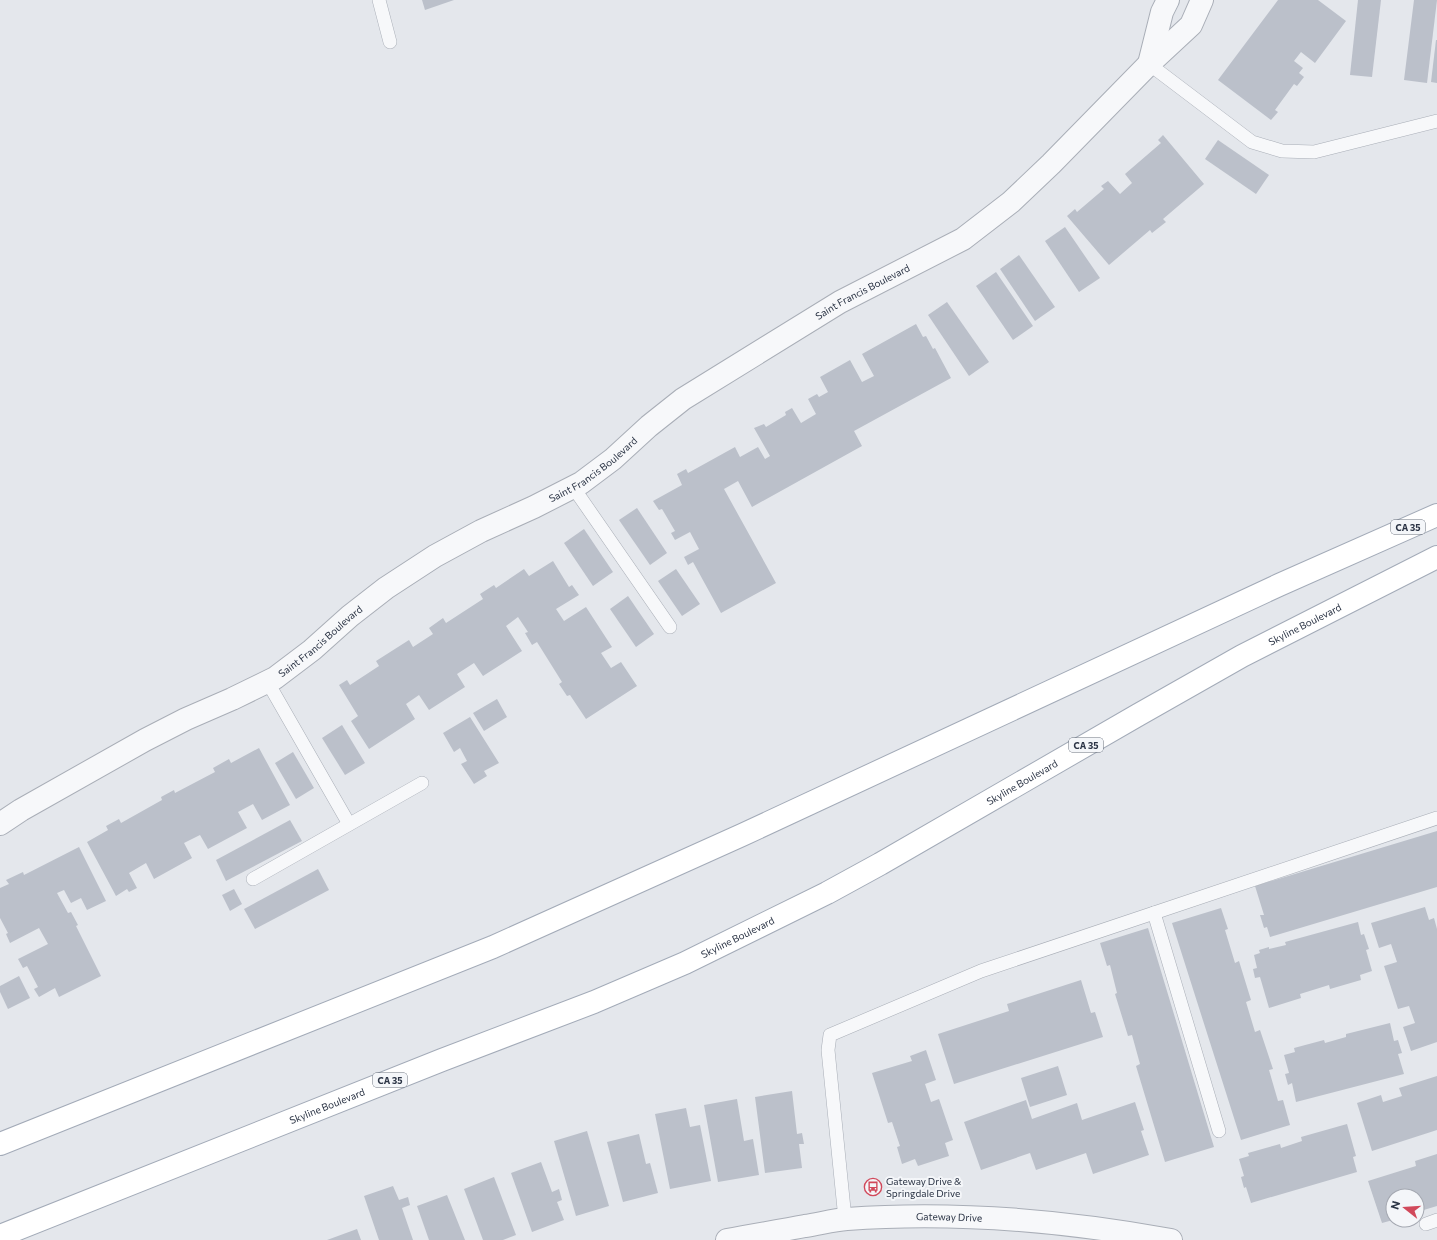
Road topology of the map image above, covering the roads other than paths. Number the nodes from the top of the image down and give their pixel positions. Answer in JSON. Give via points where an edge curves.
{"nodes":[{"id":1,"x":379,"y":0,"type":"edge"},
{"id":2,"x":1168,"y":0,"type":"edge"},
{"id":3,"x":1202,"y":0,"type":"edge"},
{"id":4,"x":390,"y":42,"type":"dead end"},
{"id":5,"x":1149,"y":64,"type":"junction"},
{"id":6,"x":1437,"y":121,"type":"edge"},
{"id":7,"x":573,"y":487,"type":"junction"},
{"id":8,"x":1437,"y":515,"type":"edge"},
{"id":9,"x":1437,"y":557,"type":"edge"},
{"id":10,"x":670,"y":627,"type":"dead end"},
{"id":11,"x":267,"y":681,"type":"junction"},
{"id":12,"x":422,"y":783,"type":"dead end"},
{"id":13,"x":1437,"y":818,"type":"edge"},
{"id":14,"x":0,"y":824,"type":"edge"},
{"id":15,"x":349,"y":824,"type":"junction"},
{"id":16,"x":253,"y":879,"type":"dead end"},
{"id":17,"x":1154,"y":913,"type":"junction"},
{"id":18,"x":1219,"y":1131,"type":"dead end"},
{"id":19,"x":0,"y":1144,"type":"edge"},
{"id":20,"x":845,"y":1219,"type":"junction"},
{"id":21,"x":0,"y":1236,"type":"edge"},
{"id":22,"x":727,"y":1240,"type":"edge"},
{"id":23,"x":1171,"y":1240,"type":"edge"}],
"edges":[{"from":1,"to":4,"type":"lane"},
{"from":2,"to":5,"type":"street","via":[[1162,12]]},
{"from":3,"to":5,"type":"street","name":"Saint Francis Boulevard","via":[[1191,25]]},
{"from":5,"to":6,"type":"lane","via":[[1252,142],[1282,151],[1314,152]]},
{"from":5,"to":7,"type":"street","name":"Saint Francis Boulevard","via":[[1011,202],[962,239],[840,302],[683,399],[613,459]]},
{"from":7,"to":10,"type":"lane"},
{"from":7,"to":11,"type":"street","name":"Saint Francis Boulevard","via":[[435,556],[386,588],[312,650],[275,678]]},
{"from":8,"to":19,"type":"main road","number":"CA 35","via":[[1279,585],[728,841],[493,947]]},
{"from":9,"to":21,"type":"main road","name":"Skyline Boulevard","number":"CA 35","via":[[1242,656],[827,893],[685,963],[594,1002]]},
{"from":11,"to":14,"type":"street","name":"Saint Francis Boulevard","via":[[145,740]]},
{"from":11,"to":15,"type":"lane"},
{"from":12,"to":15,"type":"lane"},
{"from":13,"to":17,"type":"lane"},
{"from":15,"to":16,"type":"lane"},
{"from":17,"to":18,"type":"lane"},
{"from":17,"to":20,"type":"lane","via":[[981,970],[830,1035],[828,1050]]},
{"from":20,"to":22,"type":"street","name":"Gateway Drive"},
{"from":20,"to":23,"type":"street","name":"Gateway Drive","via":[[941,1217],[1014,1220],[1132,1233]]}]}
